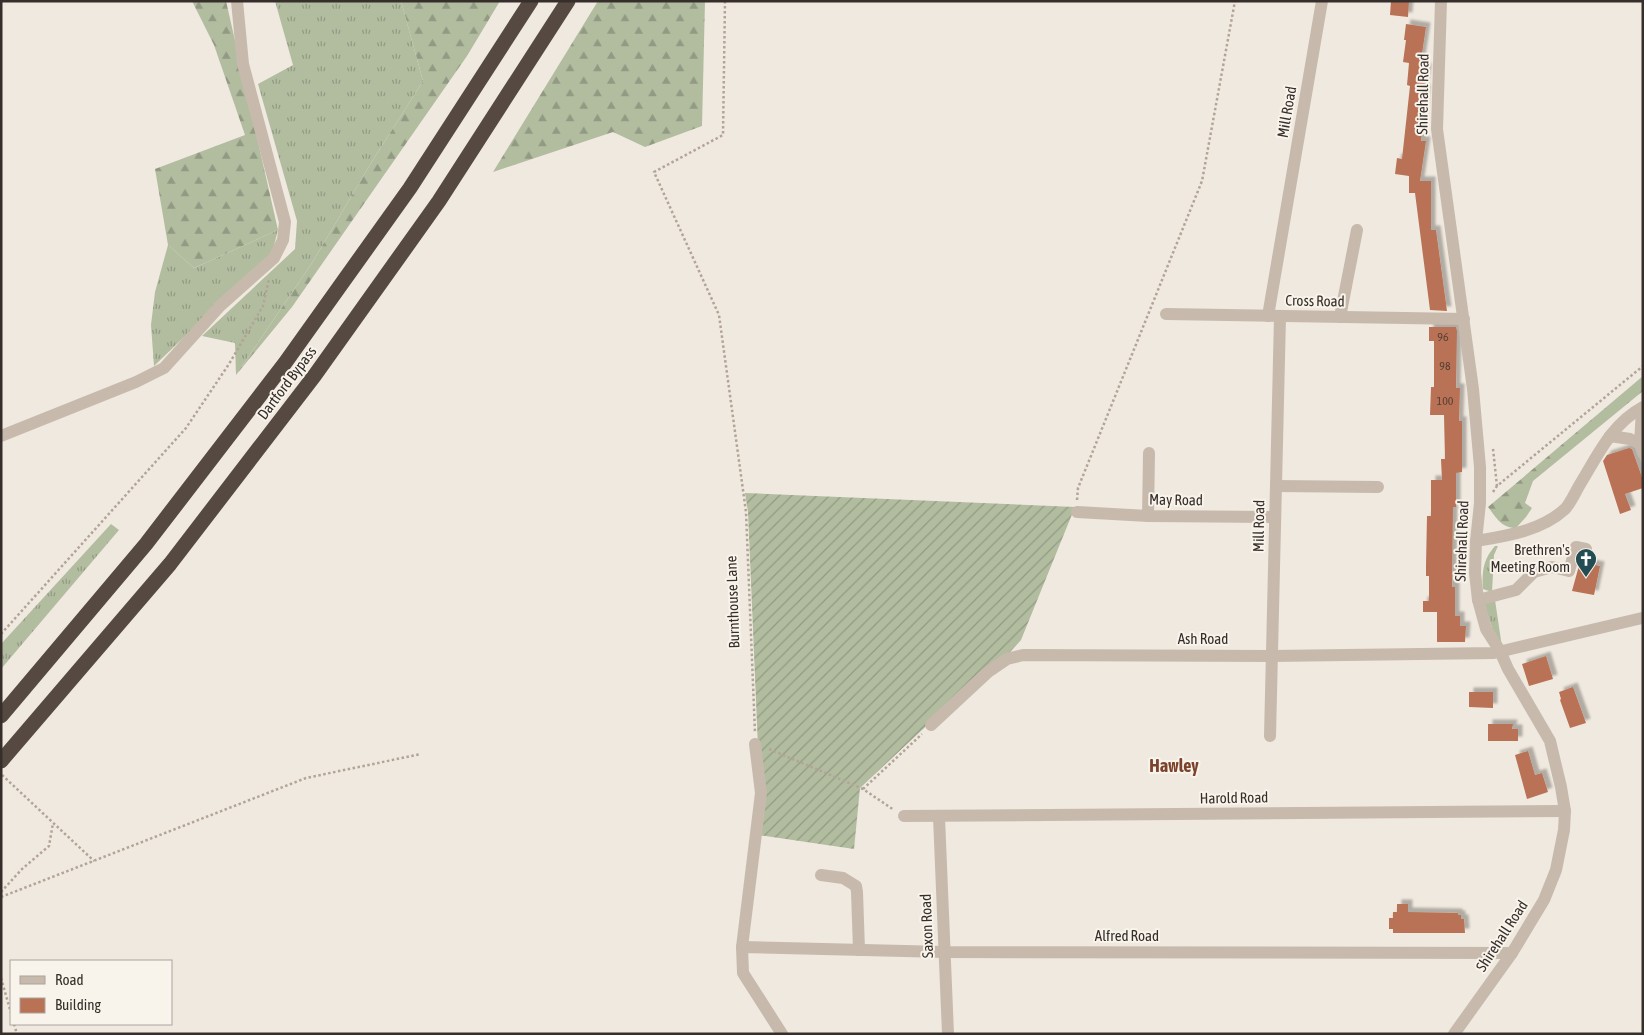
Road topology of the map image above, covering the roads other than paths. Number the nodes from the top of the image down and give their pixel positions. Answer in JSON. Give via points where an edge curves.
{"nodes":[{"id":1,"x":237,"y":1,"type":"edge"},
{"id":2,"x":531,"y":1,"type":"edge"},
{"id":3,"x":568,"y":1,"type":"edge"},
{"id":4,"x":1322,"y":1,"type":"edge"},
{"id":5,"x":1441,"y":1,"type":"edge"},
{"id":6,"x":1357,"y":230,"type":"dead end"},
{"id":7,"x":1166,"y":314,"type":"dead end"},
{"id":8,"x":1274,"y":316,"type":"junction"},
{"id":9,"x":1340,"y":318,"type":"junction"},
{"id":10,"x":1464,"y":319,"type":"junction"},
{"id":11,"x":1642,"y":408,"type":"edge"},
{"id":12,"x":1,"y":436,"type":"edge"},
{"id":13,"x":1610,"y":436,"type":"junction"},
{"id":14,"x":1641,"y":448,"type":"edge"},
{"id":15,"x":1149,"y":453,"type":"dead end"},
{"id":16,"x":1276,"y":486,"type":"junction"},
{"id":17,"x":1378,"y":487,"type":"dead end"},
{"id":18,"x":1078,"y":512,"type":"road end"},
{"id":19,"x":1148,"y":516,"type":"junction"},
{"id":20,"x":1275,"y":517,"type":"junction"},
{"id":21,"x":1476,"y":541,"type":"junction"},
{"id":22,"x":1586,"y":549,"type":"dead end"},
{"id":23,"x":1478,"y":600,"type":"junction"},
{"id":24,"x":1642,"y":618,"type":"edge"},
{"id":25,"x":1500,"y":650,"type":"junction"},
{"id":26,"x":1272,"y":656,"type":"junction"},
{"id":27,"x":1,"y":716,"type":"edge"},
{"id":28,"x":931,"y":725,"type":"road end"},
{"id":29,"x":1270,"y":736,"type":"dead end"},
{"id":30,"x":755,"y":744,"type":"road end"},
{"id":31,"x":1,"y":761,"type":"edge"},
{"id":32,"x":1565,"y":811,"type":"junction"},
{"id":33,"x":904,"y":816,"type":"road end"},
{"id":34,"x":939,"y":817,"type":"junction"},
{"id":35,"x":821,"y":875,"type":"dead end"},
{"id":36,"x":742,"y":947,"type":"junction"},
{"id":37,"x":859,"y":950,"type":"junction"},
{"id":38,"x":945,"y":952,"type":"junction"},
{"id":39,"x":1512,"y":953,"type":"junction"},
{"id":40,"x":782,"y":1034,"type":"edge"},
{"id":41,"x":948,"y":1034,"type":"edge"},
{"id":42,"x":1454,"y":1034,"type":"edge"}],
"edges":[{"from":1,"to":12,"type":"street","via":[[243,64],[285,222],[284,240],[274,258],[220,306],[164,368]]},
{"from":2,"to":27,"type":"highway","name":"Dartford Bypass","via":[[410,188],[285,364],[146,544]]},
{"from":3,"to":31,"type":"highway","name":"Dartford Bypass","via":[[439,201],[315,375],[170,564]]},
{"from":4,"to":8,"type":"street","name":"Mill Road"},
{"from":5,"to":10,"type":"street","name":"Shirehall Road","via":[[1437,128]]},
{"from":6,"to":9,"type":"street"},
{"from":7,"to":8,"type":"street","name":"Cross Road"},
{"from":8,"to":9,"type":"street","name":"Cross Road"},
{"from":8,"to":16,"type":"street","name":"Mill Road"},
{"from":9,"to":10,"type":"street","name":"Cross Road"},
{"from":10,"to":21,"type":"street","name":"Shirehall Road","via":[[1480,467]]},
{"from":11,"to":13,"type":"street","via":[[1630,414]]},
{"from":11,"to":14,"type":"street"},
{"from":13,"to":14,"type":"street","via":[[1630,439]]},
{"from":13,"to":21,"type":"street","via":[[1565,509],[1519,534]]},
{"from":15,"to":19,"type":"street"},
{"from":16,"to":17,"type":"street"},
{"from":16,"to":20,"type":"street","name":"Mill Road"},
{"from":18,"to":19,"type":"street","name":"May Road"},
{"from":19,"to":20,"type":"street","name":"May Road"},
{"from":20,"to":26,"type":"street","name":"Mill Road"},
{"from":21,"to":23,"type":"street","name":"Shirehall Road"},
{"from":22,"to":23,"type":"street","via":[[1576,547],[1569,571],[1552,567],[1534,572],[1516,590]]},
{"from":23,"to":25,"type":"street","name":"Shirehall Road","via":[[1486,629]]},
{"from":24,"to":25,"type":"street","name":"Ash Road"},
{"from":25,"to":26,"type":"street","name":"Ash Road","via":[[1494,653]]},
{"from":25,"to":32,"type":"street","name":"Shirehall Road","via":[[1508,670],[1550,741]]},
{"from":26,"to":28,"type":"street","name":"Ash Road","via":[[1023,655],[1006,659],[988,672]]},
{"from":26,"to":29,"type":"street","name":"Mill Road"},
{"from":30,"to":36,"type":"street","via":[[760,793]]},
{"from":32,"to":34,"type":"street","name":"Harold Road"},
{"from":32,"to":39,"type":"street","name":"Shirehall Road","via":[[1556,870],[1538,910]]},
{"from":33,"to":34,"type":"street","name":"Harold Road"},
{"from":34,"to":38,"type":"street","name":"Saxon Road"},
{"from":35,"to":37,"type":"street","via":[[843,878],[856,886]]},
{"from":36,"to":37,"type":"street","name":"Alfred Road"},
{"from":36,"to":40,"type":"street","via":[[743,973]]},
{"from":37,"to":38,"type":"street","name":"Alfred Road"},
{"from":38,"to":39,"type":"street","name":"Alfred Road"},
{"from":38,"to":41,"type":"street","name":"Saxon Road"},
{"from":39,"to":42,"type":"street","name":"Shirehall Road"}]}
